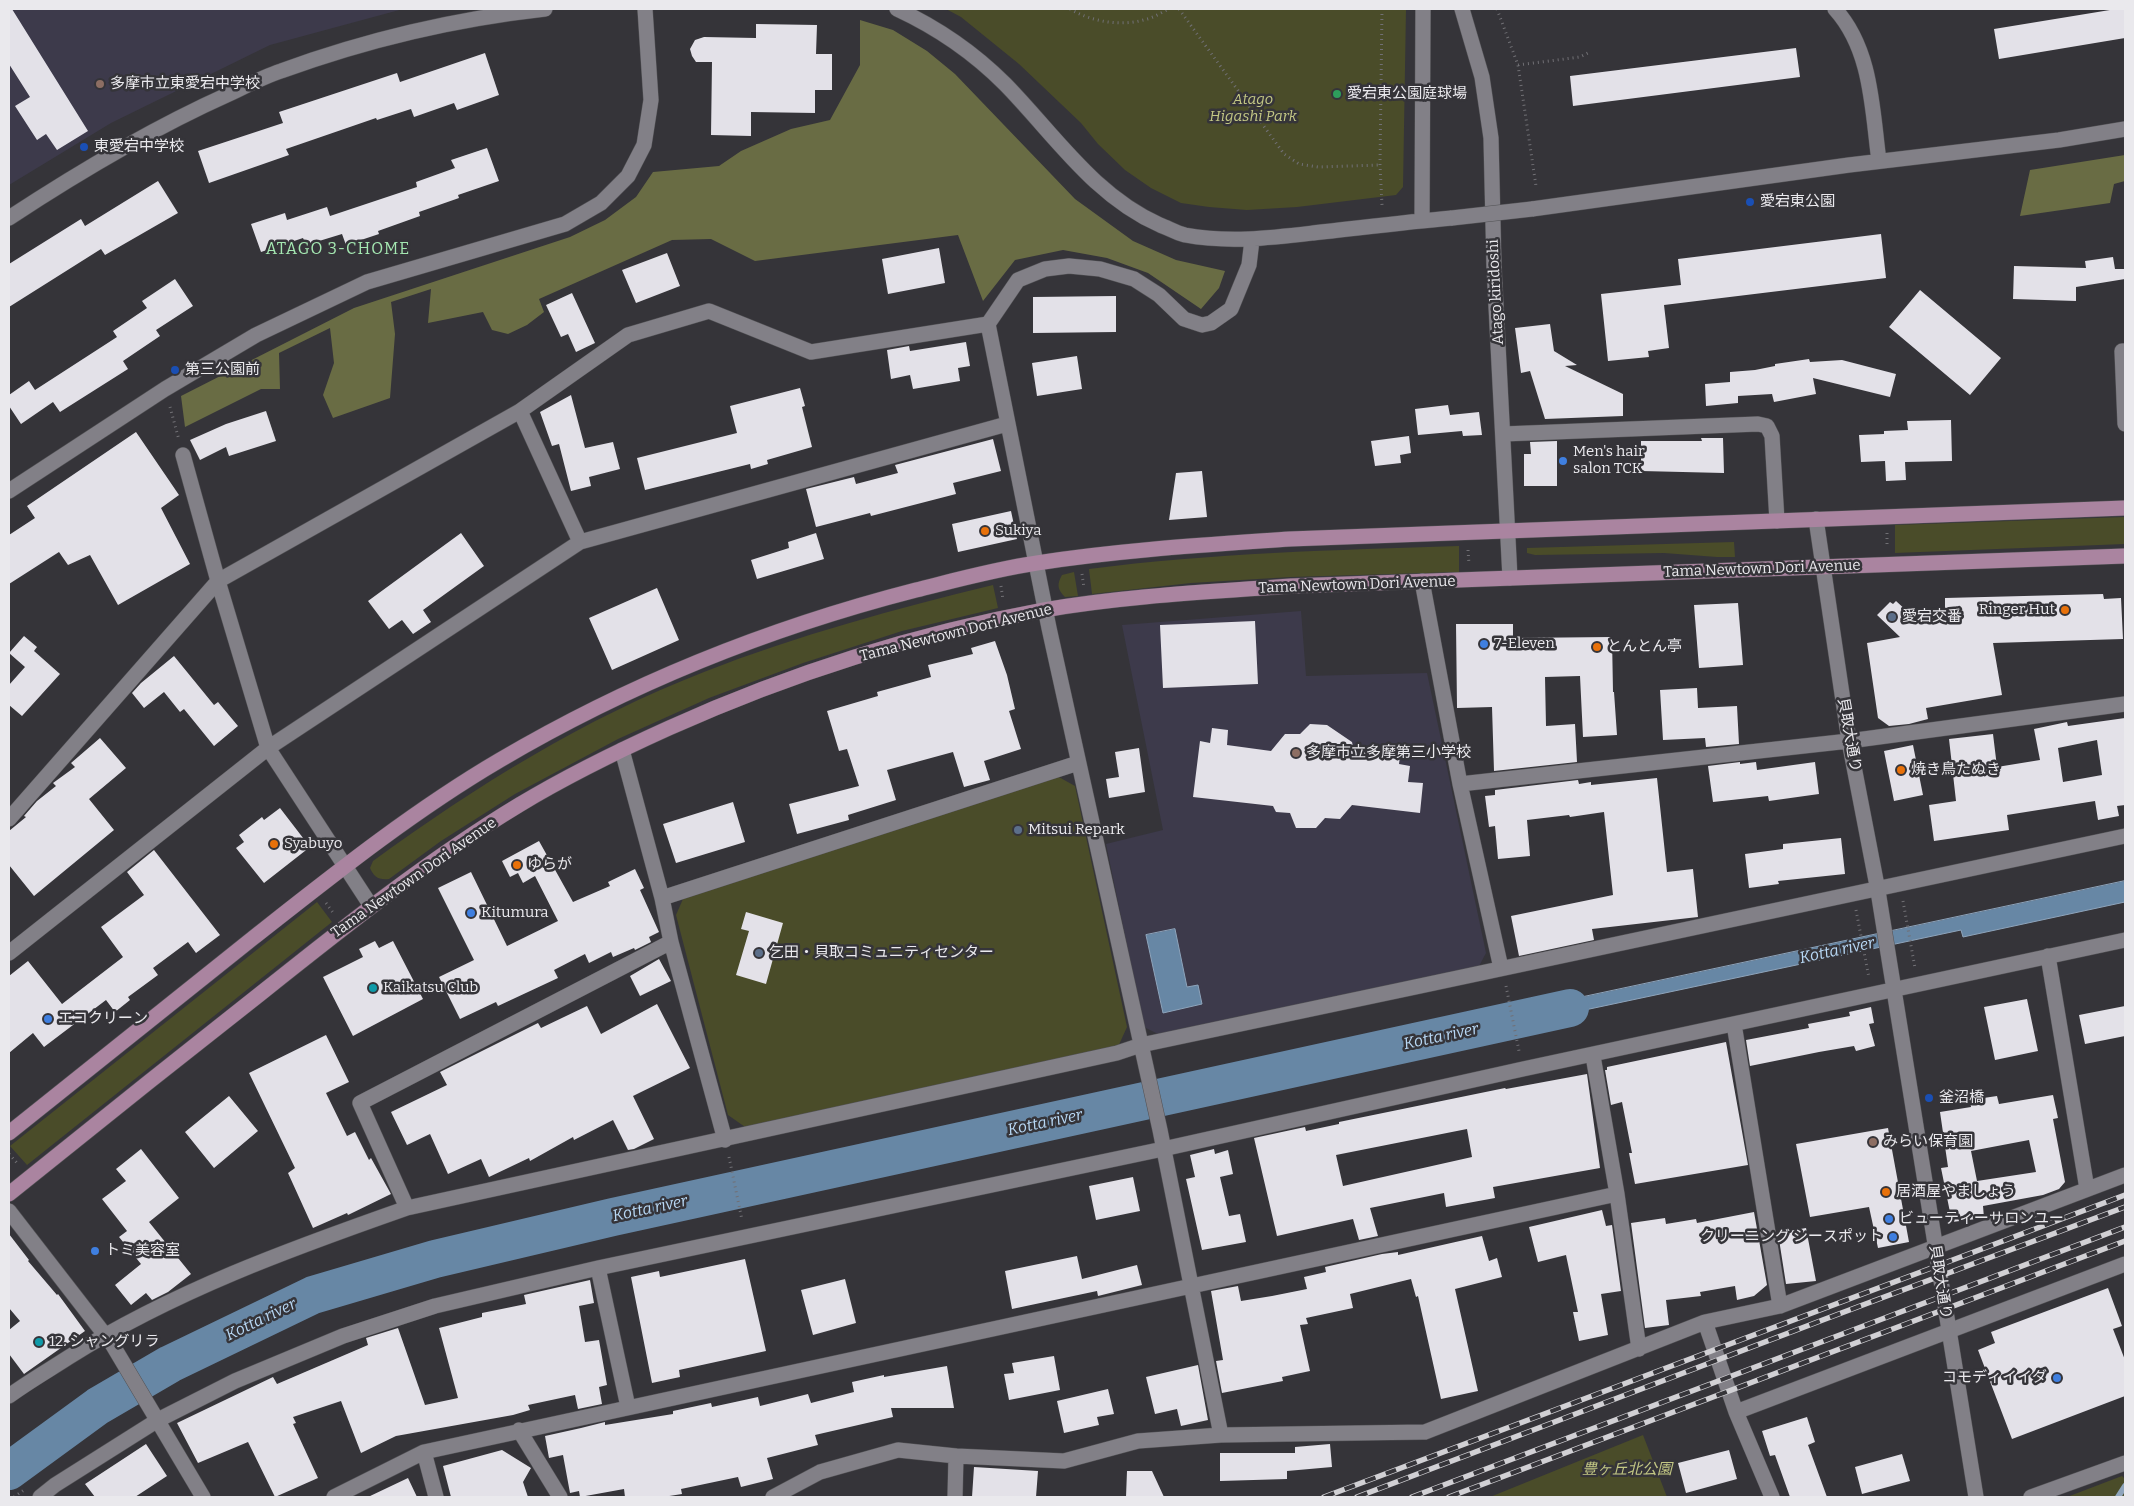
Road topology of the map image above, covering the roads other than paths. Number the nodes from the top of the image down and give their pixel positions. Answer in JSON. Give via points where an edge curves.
{"nodes":[{"id":1,"x":545,"y":9,"type":"edge"},
{"id":2,"x":645,"y":9,"type":"edge"},
{"id":3,"x":897,"y":9,"type":"edge"},
{"id":4,"x":1423,"y":9,"type":"edge"},
{"id":5,"x":1462,"y":9,"type":"edge"},
{"id":6,"x":1835,"y":9,"type":"edge"},
{"id":7,"x":2125,"y":129,"type":"edge"},
{"id":8,"x":1879,"y":162,"type":"junction"},
{"id":9,"x":9,"y":218,"type":"edge"},
{"id":10,"x":1422,"y":222,"type":"junction"},
{"id":11,"x":1252,"y":240,"type":"junction"},
{"id":12,"x":988,"y":324,"type":"junction"},
{"id":13,"x":2125,"y":351,"type":"edge"},
{"id":14,"x":520,"y":411,"type":"junction"},
{"id":15,"x":1007,"y":424,"type":"junction"},
{"id":16,"x":2125,"y":424,"type":"edge"},
{"id":17,"x":1503,"y":434,"type":"junction"},
{"id":18,"x":183,"y":455,"type":"road end"},
{"id":19,"x":9,"y":491,"type":"edge"},
{"id":20,"x":2125,"y":508,"type":"edge"},
{"id":21,"x":1816,"y":520,"type":"junction"},
{"id":22,"x":1777,"y":521,"type":"junction"},
{"id":23,"x":1507,"y":531,"type":"junction"},
{"id":24,"x":580,"y":542,"type":"junction"},
{"id":25,"x":2125,"y":556,"type":"edge"},
{"id":26,"x":1036,"y":563,"type":"junction"},
{"id":27,"x":1822,"y":567,"type":"junction"},
{"id":28,"x":1510,"y":578,"type":"junction"},
{"id":29,"x":218,"y":581,"type":"junction"},
{"id":30,"x":1422,"y":582,"type":"junction"},
{"id":31,"x":1046,"y":610,"type":"junction"},
{"id":32,"x":2125,"y":704,"type":"edge"},
{"id":33,"x":1849,"y":741,"type":"junction"},
{"id":34,"x":268,"y":748,"type":"junction"},
{"id":35,"x":622,"y":750,"type":"junction"},
{"id":36,"x":1078,"y":763,"type":"junction"},
{"id":37,"x":1460,"y":784,"type":"junction"},
{"id":38,"x":9,"y":819,"type":"edge"},
{"id":39,"x":2125,"y":836,"type":"edge"},
{"id":40,"x":344,"y":866,"type":"junction"},
{"id":41,"x":1879,"y":897,"type":"junction"},
{"id":42,"x":662,"y":898,"type":"junction"},
{"id":43,"x":371,"y":906,"type":"junction"},
{"id":44,"x":2125,"y":940,"type":"edge"},
{"id":45,"x":671,"y":942,"type":"junction"},
{"id":46,"x":9,"y":954,"type":"edge"},
{"id":47,"x":2048,"y":956,"type":"junction"},
{"id":48,"x":1501,"y":968,"type":"junction"},
{"id":49,"x":1893,"y":983,"type":"junction"},
{"id":50,"x":1734,"y":1024,"type":"junction"},
{"id":51,"x":1141,"y":1045,"type":"junction"},
{"id":52,"x":1593,"y":1056,"type":"junction"},
{"id":53,"x":9,"y":1133,"type":"edge"},
{"id":54,"x":725,"y":1140,"type":"junction"},
{"id":55,"x":1163,"y":1149,"type":"junction"},
{"id":56,"x":2125,"y":1175,"type":"edge"},
{"id":57,"x":2087,"y":1189,"type":"junction"},
{"id":58,"x":9,"y":1194,"type":"edge"},
{"id":59,"x":1617,"y":1194,"type":"junction"},
{"id":60,"x":407,"y":1208,"type":"junction"},
{"id":61,"x":9,"y":1211,"type":"edge"},
{"id":62,"x":1934,"y":1248,"type":"junction"},
{"id":63,"x":2125,"y":1264,"type":"edge"},
{"id":64,"x":598,"y":1268,"type":"junction"},
{"id":65,"x":1191,"y":1286,"type":"junction"},
{"id":66,"x":1780,"y":1306,"type":"junction"},
{"id":67,"x":1705,"y":1322,"type":"junction"},
{"id":68,"x":1948,"y":1332,"type":"junction"},
{"id":69,"x":105,"y":1334,"type":"junction"},
{"id":70,"x":1639,"y":1349,"type":"junction"},
{"id":71,"x":9,"y":1396,"type":"edge"},
{"id":72,"x":628,"y":1407,"type":"junction"},
{"id":73,"x":1736,"y":1412,"type":"junction"},
{"id":74,"x":158,"y":1420,"type":"junction"},
{"id":75,"x":519,"y":1430,"type":"junction"},
{"id":76,"x":1221,"y":1435,"type":"junction"},
{"id":77,"x":424,"y":1452,"type":"junction"},
{"id":78,"x":956,"y":1456,"type":"junction"},
{"id":79,"x":2125,"y":1463,"type":"edge"},
{"id":80,"x":40,"y":1497,"type":"edge"},
{"id":81,"x":203,"y":1497,"type":"edge"},
{"id":82,"x":334,"y":1497,"type":"edge"},
{"id":83,"x":436,"y":1497,"type":"edge"},
{"id":84,"x":560,"y":1497,"type":"edge"},
{"id":85,"x":773,"y":1497,"type":"edge"},
{"id":86,"x":955,"y":1497,"type":"edge"},
{"id":87,"x":1772,"y":1497,"type":"edge"},
{"id":88,"x":1976,"y":1497,"type":"edge"},
{"id":89,"x":2031,"y":1497,"type":"edge"}],
"edges":[{"from":1,"to":9,"type":"street","via":[[504,13],[414,31],[279,71],[189,112]]},
{"from":2,"to":19,"type":"street","via":[[651,100],[644,145],[628,176],[600,203],[565,224],[367,282],[256,335],[165,389]]},
{"from":3,"to":11,"type":"street","via":[[944,34],[971,53],[1005,84],[1088,176],[1122,203],[1182,235]]},
{"from":4,"to":10,"type":"street"},
{"from":5,"to":17,"type":"street","name":"Atago kiridoshi","via":[[1482,78],[1491,138]]},
{"from":6,"to":8,"type":"street","via":[[1850,27],[1865,65]]},
{"from":7,"to":8,"type":"street"},
{"from":8,"to":10,"type":"street","bridge":true},
{"from":10,"to":11,"type":"street"},
{"from":11,"to":12,"type":"street","via":[[1249,265],[1230,309],[1211,323],[1202,325],[1184,319],[1159,295],[1134,279],[1100,269],[1069,266],[1045,269],[1018,280]]},
{"from":12,"to":14,"type":"street","via":[[811,352],[709,311],[628,335]]},
{"from":12,"to":15,"type":"street"},
{"from":13,"to":16,"type":"street","via":[[2122,352]]},
{"from":14,"to":24,"type":"street"},
{"from":14,"to":29,"type":"street"},
{"from":15,"to":24,"type":"street"},
{"from":15,"to":26,"type":"street"},
{"from":17,"to":22,"type":"street","via":[[1767,426],[1772,436]]},
{"from":17,"to":23,"type":"street","name":"Atago kiridoshi"},
{"from":18,"to":29,"type":"street"},
{"from":20,"to":21,"type":"main road"},
{"from":21,"to":22,"type":"main road"},
{"from":21,"to":27,"type":"street","name":"貝取大通り"},
{"from":22,"to":23,"type":"main road"},
{"from":23,"to":26,"type":"main road","via":[[1163,547]]},
{"from":23,"to":28,"type":"street","name":"Atago kiridoshi"},
{"from":24,"to":34,"type":"street"},
{"from":25,"to":27,"type":"main road","name":"Tama Newtown Dori Avenue"},
{"from":26,"to":31,"type":"street"},
{"from":26,"to":40,"type":"main road","via":[[887,598],[785,628],[700,662],[600,707],[501,759],[426,807]]},
{"from":27,"to":28,"type":"main road","name":"Tama Newtown Dori Avenue"},
{"from":27,"to":33,"type":"street","name":"貝取大通り"},
{"from":28,"to":30,"type":"main road","name":"Tama Newtown Dori Avenue"},
{"from":29,"to":34,"type":"street"},
{"from":29,"to":38,"type":"street"},
{"from":30,"to":31,"type":"main road","name":"Tama Newtown Dori Avenue","via":[[1193,593]]},
{"from":30,"to":37,"type":"street"},
{"from":31,"to":35,"type":"main road","name":"Tama Newtown Dori Avenue","via":[[904,642],[805,672]]},
{"from":31,"to":36,"type":"street"},
{"from":32,"to":33,"type":"street"},
{"from":33,"to":37,"type":"street"},
{"from":33,"to":41,"type":"street","name":"貝取大通り"},
{"from":34,"to":40,"type":"street"},
{"from":34,"to":46,"type":"street"},
{"from":35,"to":42,"type":"street"},
{"from":35,"to":43,"type":"main road","name":"Tama Newtown Dori Avenue","via":[[522,803],[447,851]]},
{"from":36,"to":42,"type":"street"},
{"from":36,"to":51,"type":"street"},
{"from":37,"to":48,"type":"street"},
{"from":39,"to":41,"type":"street"},
{"from":40,"to":43,"type":"street"},
{"from":40,"to":53,"type":"main road"},
{"from":41,"to":48,"type":"street"},
{"from":41,"to":49,"type":"street"},
{"from":42,"to":45,"type":"street"},
{"from":43,"to":58,"type":"main road","name":"Tama Newtown Dori Avenue"},
{"from":44,"to":47,"type":"street"},
{"from":45,"to":54,"type":"street"},
{"from":45,"to":60,"type":"street","via":[[360,1102]]},
{"from":47,"to":49,"type":"street"},
{"from":47,"to":57,"type":"street"},
{"from":48,"to":51,"type":"street"},
{"from":49,"to":50,"type":"street"},
{"from":49,"to":62,"type":"street","name":"貝取大通り"},
{"from":50,"to":52,"type":"street"},
{"from":50,"to":66,"type":"street"},
{"from":51,"to":54,"type":"street"},
{"from":51,"to":55,"type":"street"},
{"from":52,"to":55,"type":"street"},
{"from":52,"to":59,"type":"street"},
{"from":54,"to":60,"type":"street"},
{"from":55,"to":64,"type":"street"},
{"from":55,"to":65,"type":"street"},
{"from":56,"to":57,"type":"street"},
{"from":57,"to":62,"type":"street"},
{"from":59,"to":65,"type":"street"},
{"from":59,"to":70,"type":"street"},
{"from":60,"to":69,"type":"street","via":[[296,1246],[215,1280]]},
{"from":61,"to":69,"type":"street"},
{"from":62,"to":66,"type":"street"},
{"from":62,"to":68,"type":"street","name":"貝取大通り"},
{"from":63,"to":68,"type":"street"},
{"from":64,"to":72,"type":"street"},
{"from":64,"to":74,"type":"street","via":[[436,1306],[343,1336],[235,1381]]},
{"from":65,"to":72,"type":"street"},
{"from":65,"to":76,"type":"street"},
{"from":66,"to":67,"type":"street"},
{"from":67,"to":70,"type":"street"},
{"from":67,"to":73,"type":"street"},
{"from":68,"to":73,"type":"street"},
{"from":68,"to":88,"type":"street","name":"貝取大通り"},
{"from":69,"to":71,"type":"street"},
{"from":69,"to":74,"type":"street"},
{"from":70,"to":76,"type":"street","via":[[1425,1432]]},
{"from":72,"to":75,"type":"street"},
{"from":73,"to":87,"type":"street"},
{"from":74,"to":80,"type":"street"},
{"from":74,"to":81,"type":"street"},
{"from":75,"to":77,"type":"street"},
{"from":75,"to":84,"type":"street"},
{"from":76,"to":78,"type":"street","via":[[1138,1441],[1064,1461]]},
{"from":77,"to":82,"type":"street"},
{"from":77,"to":83,"type":"street"},
{"from":78,"to":85,"type":"street","via":[[898,1450],[820,1472]]},
{"from":78,"to":86,"type":"street"},
{"from":79,"to":89,"type":"street"}]}
